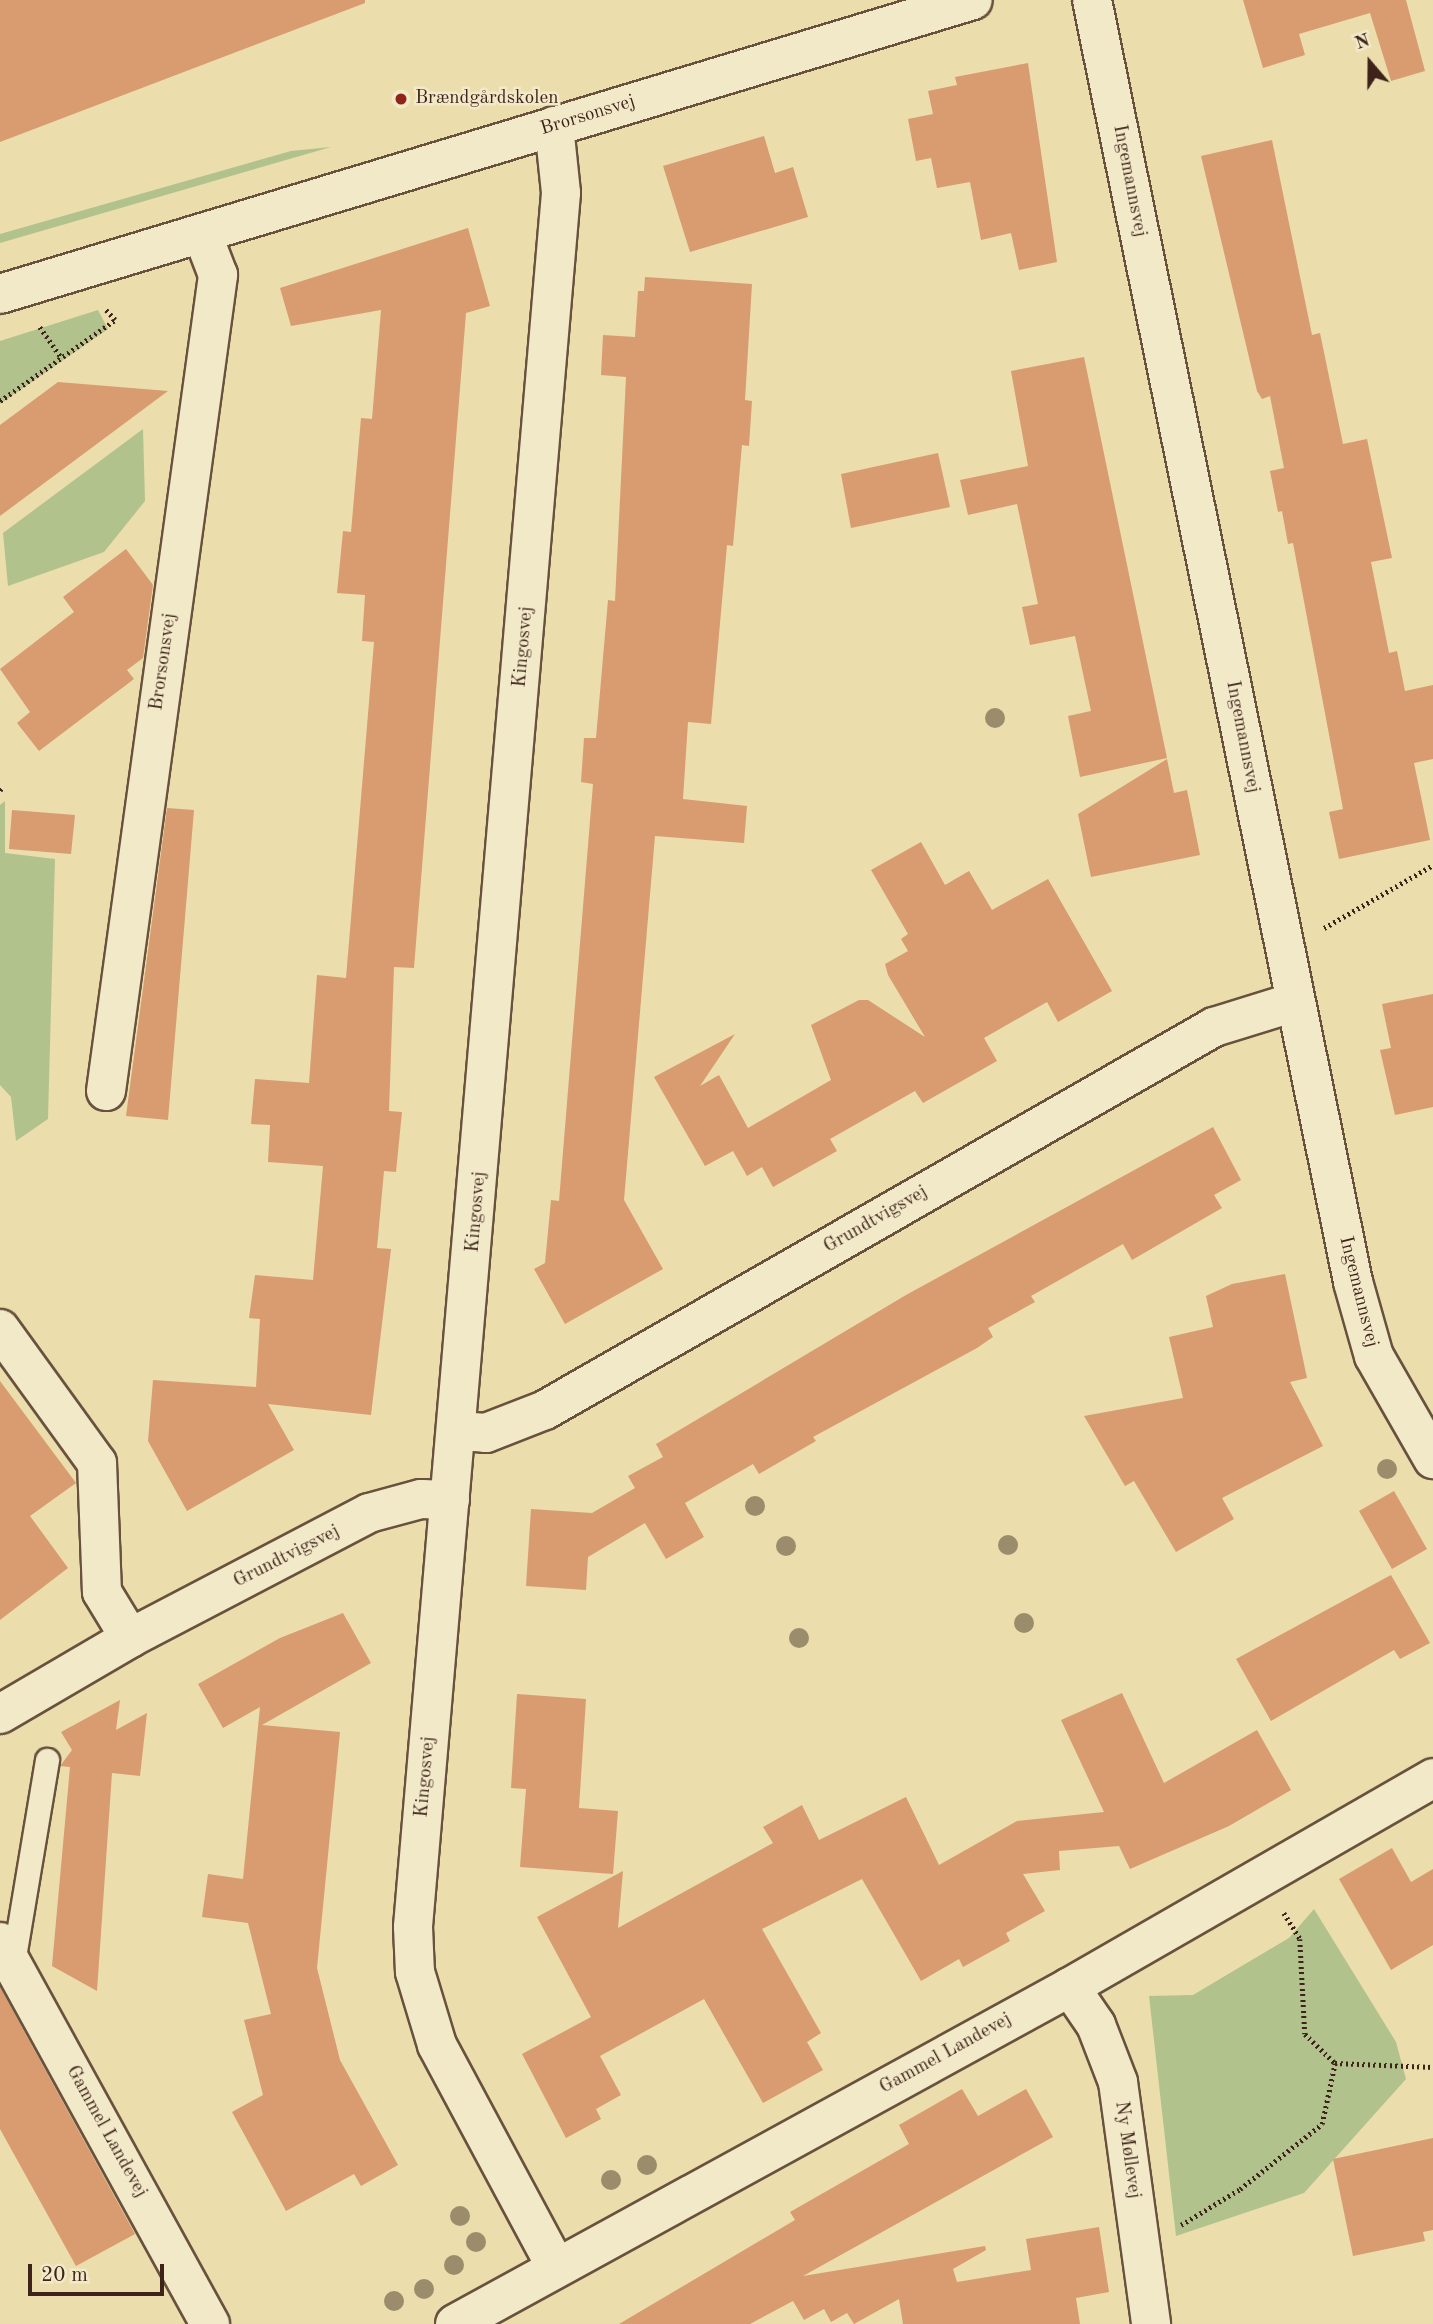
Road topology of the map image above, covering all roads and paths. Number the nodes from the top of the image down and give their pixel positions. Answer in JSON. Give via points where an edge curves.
{"nodes":[{"id":1,"x":973,"y":0,"type":"edge"},
{"id":2,"x":1092,"y":0,"type":"edge"},
{"id":3,"x":555,"y":126,"type":"junction"},
{"id":4,"x":203,"y":236,"type":"junction"},
{"id":5,"x":73,"y":273,"type":"junction"},
{"id":6,"x":0,"y":294,"type":"edge"},
{"id":7,"x":0,"y":401,"type":"edge"},
{"id":8,"x":1433,"y":865,"type":"edge"},
{"id":9,"x":1283,"y":938,"type":"junction"},
{"id":10,"x":1295,"y":1002,"type":"junction"},
{"id":11,"x":106,"y":1091,"type":"dead end"},
{"id":12,"x":0,"y":1329,"type":"edge"},
{"id":13,"x":459,"y":1431,"type":"junction"},
{"id":14,"x":1433,"y":1459,"type":"edge"},
{"id":15,"x":450,"y":1500,"type":"junction"},
{"id":16,"x":130,"y":1638,"type":"junction"},
{"id":17,"x":0,"y":1714,"type":"edge"},
{"id":18,"x":47,"y":1760,"type":"dead end"},
{"id":19,"x":1433,"y":1778,"type":"edge"},
{"id":20,"x":1261,"y":1877,"type":"junction"},
{"id":21,"x":6,"y":1952,"type":"edge"},
{"id":22,"x":1070,"y":1987,"type":"junction"},
{"id":23,"x":1335,"y":2063,"type":"junction"},
{"id":24,"x":1433,"y":2067,"type":"edge"},
{"id":25,"x":1139,"y":2233,"type":"junction"},
{"id":26,"x":556,"y":2267,"type":"junction"},
{"id":27,"x":210,"y":2324,"type":"edge"},
{"id":28,"x":455,"y":2324,"type":"edge"},
{"id":29,"x":1151,"y":2324,"type":"edge"}],
"edges":[{"from":1,"to":3,"type":"street","name":"Brorsonsvej"},
{"from":2,"to":9,"type":"street","name":"Ingemannsvej"},
{"from":3,"to":4,"type":"street","name":"Brorsonsvej"},
{"from":3,"to":13,"type":"street","name":"Kingosvej","via":[[561,193]]},
{"from":4,"to":5,"type":"street","name":"Brorsonsvej"},
{"from":4,"to":11,"type":"street","name":"Brorsonsvej","via":[[218,275]]},
{"from":5,"to":6,"type":"street","name":"Brorsonsvej"},
{"from":5,"to":7,"type":"path","via":[[115,320]]},
{"from":8,"to":9,"type":"path","via":[[1315,933]]},
{"from":9,"to":10,"type":"street","name":"Ingemannsvej"},
{"from":10,"to":13,"type":"street","name":"Grundtvigsvej","via":[[1204,1033],[545,1410],[486,1433]]},
{"from":10,"to":14,"type":"street","name":"Ingemannsvej","via":[[1353,1282],[1374,1356]]},
{"from":12,"to":16,"type":"street","via":[[97,1463],[102,1592]]},
{"from":13,"to":15,"type":"street","name":"Kingosvej"},
{"from":15,"to":16,"type":"street","name":"Grundtvigsvej","via":[[421,1499],[369,1513]]},
{"from":15,"to":26,"type":"street","name":"Kingosvej","via":[[413,1927],[415,1972],[437,2045]]},
{"from":16,"to":17,"type":"street","name":"Grundtvigsvej"},
{"from":18,"to":21,"type":"lane"},
{"from":19,"to":20,"type":"street","name":"Gammel Landevej"},
{"from":20,"to":22,"type":"street","name":"Gammel Landevej"},
{"from":20,"to":23,"type":"path","via":[[1300,1939],[1305,2034]]},
{"from":21,"to":27,"type":"street","name":"Gammel Landevej"},
{"from":22,"to":25,"type":"street","name":"Ny Møllevej","via":[[1096,2025],[1118,2082]]},
{"from":22,"to":26,"type":"street","name":"Gammel Landevej"},
{"from":23,"to":24,"type":"path"},
{"from":23,"to":25,"type":"path","via":[[1322,2124],[1240,2189],[1184,2224]]},
{"from":25,"to":29,"type":"street","name":"Ny Møllevej"},
{"from":26,"to":28,"type":"street","name":"Gammel Landevej"}]}
